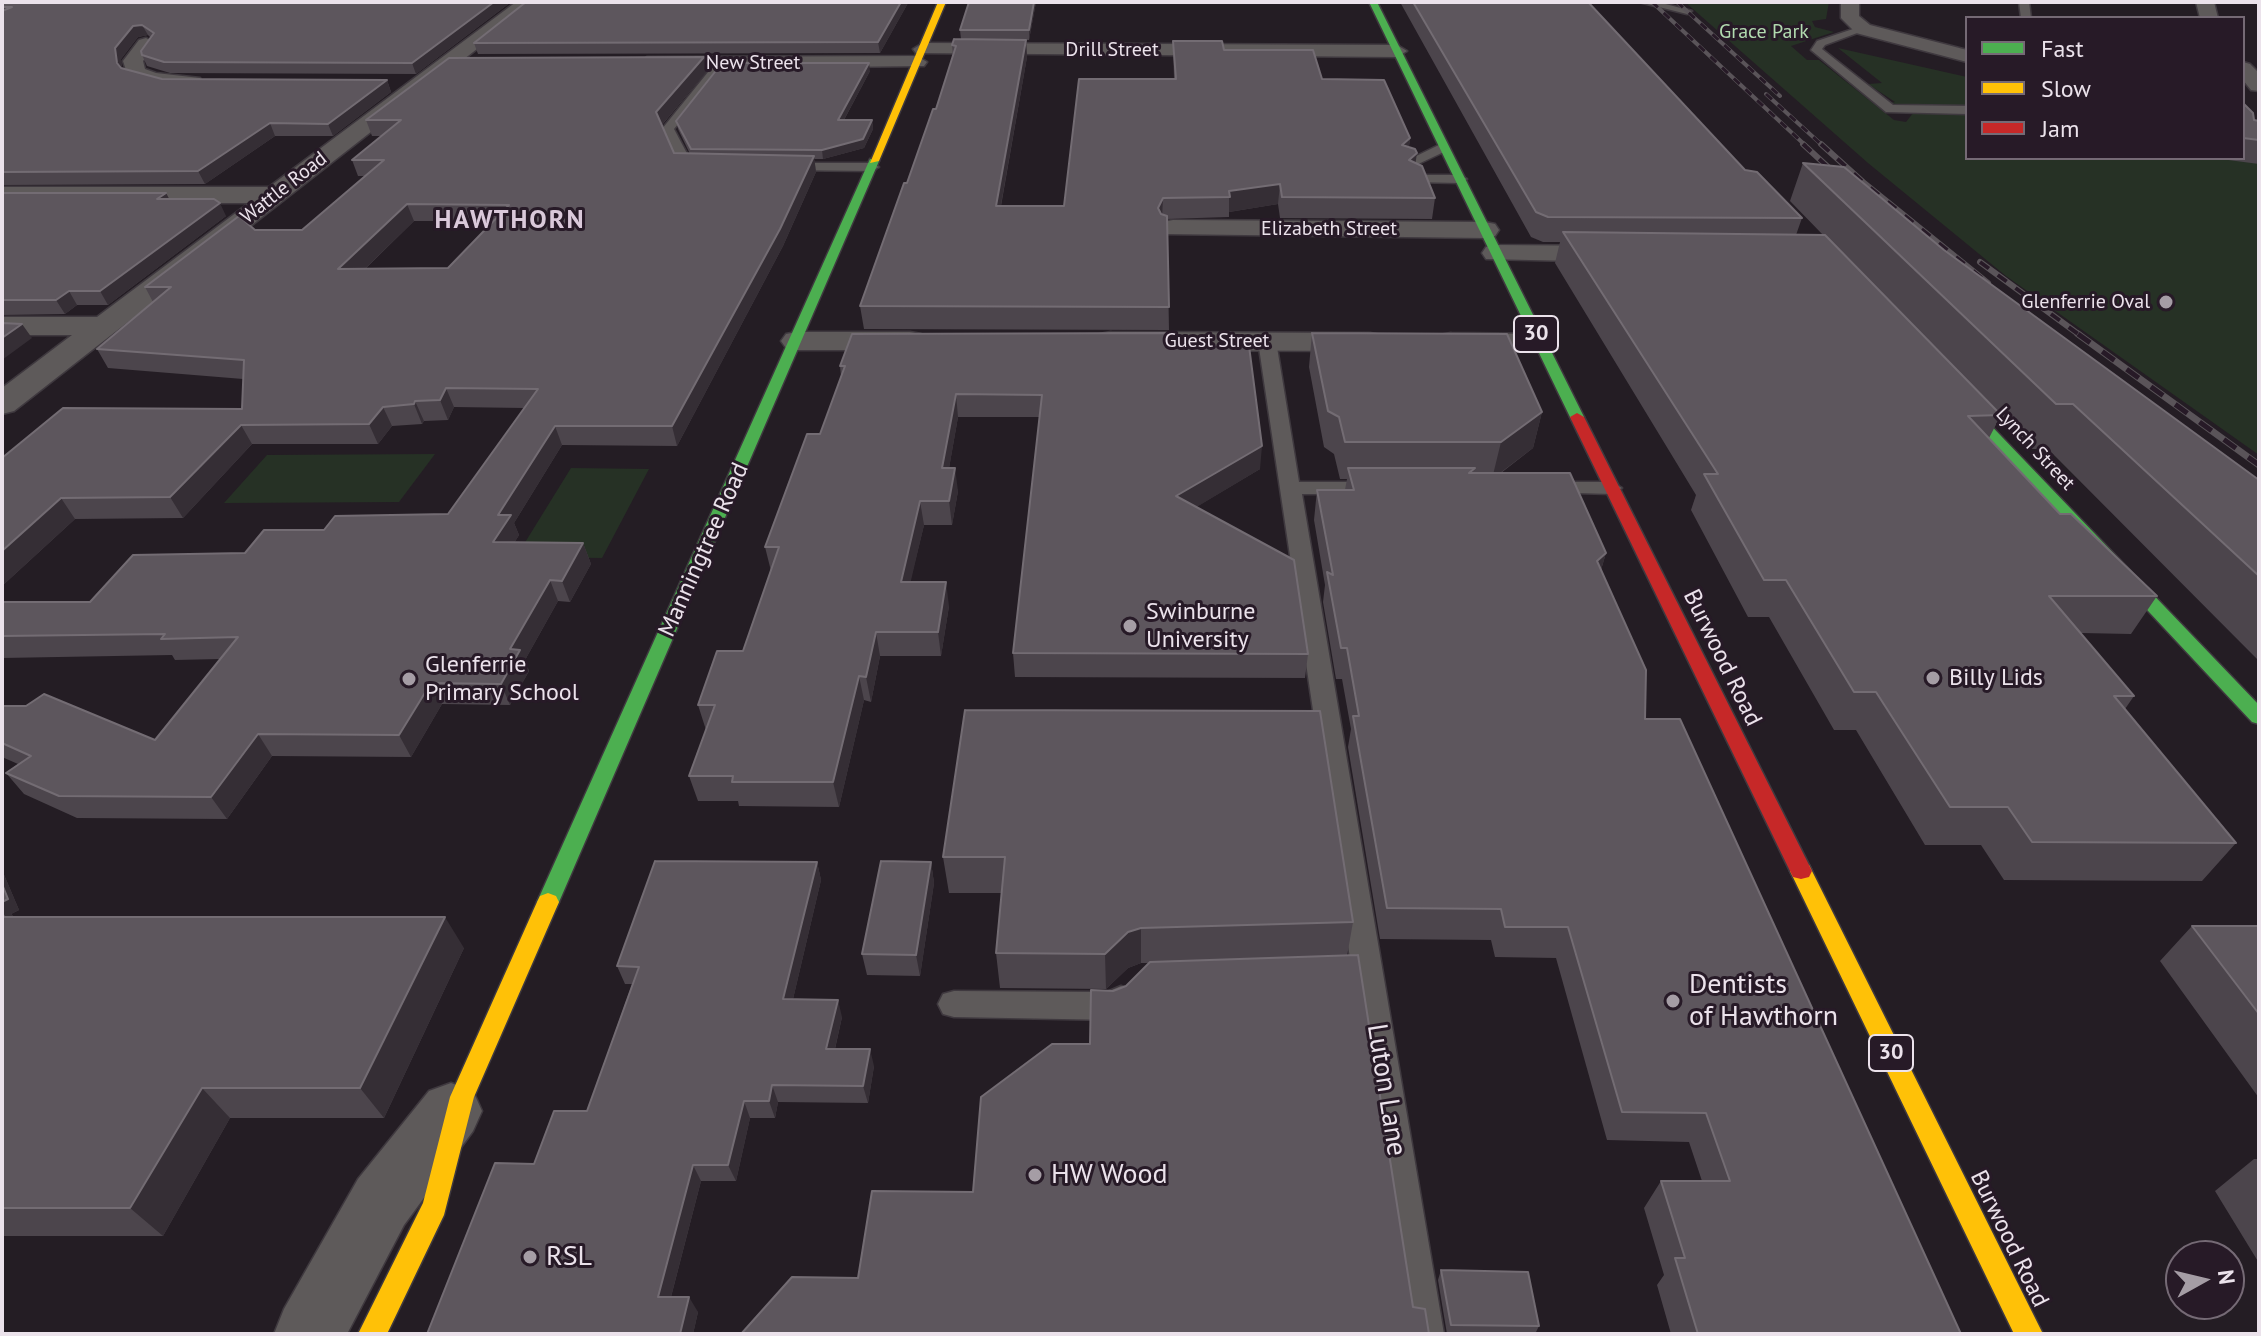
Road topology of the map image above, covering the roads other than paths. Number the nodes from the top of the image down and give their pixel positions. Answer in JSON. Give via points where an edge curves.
{"nodes":[{"id":1,"x":528,"y":2,"type":"edge"},
{"id":2,"x":942,"y":2,"type":"edge"},
{"id":3,"x":1373,"y":2,"type":"edge"},
{"id":4,"x":1644,"y":2,"type":"edge"},
{"id":5,"x":1850,"y":2,"type":"edge"},
{"id":6,"x":1687,"y":11,"type":"dead end"},
{"id":7,"x":1863,"y":29,"type":"junction"},
{"id":8,"x":146,"y":44,"type":"edge"},
{"id":9,"x":1397,"y":51,"type":"junction"},
{"id":10,"x":1965,"y":55,"type":"edge"},
{"id":11,"x":920,"y":56,"type":"junction"},
{"id":12,"x":445,"y":63,"type":"junction"},
{"id":13,"x":475,"y":63,"type":"edge"},
{"id":14,"x":629,"y":63,"type":"edge"},
{"id":15,"x":721,"y":63,"type":"junction"},
{"id":16,"x":2245,"y":74,"type":"edge"},
{"id":17,"x":209,"y":83,"type":"edge"},
{"id":18,"x":2254,"y":101,"type":"edge"},
{"id":19,"x":1965,"y":110,"type":"edge"},
{"id":20,"x":1443,"y":147,"type":"junction"},
{"id":21,"x":1409,"y":163,"type":"edge"},
{"id":22,"x":718,"y":166,"type":"edge"},
{"id":23,"x":765,"y":166,"type":"edge"},
{"id":24,"x":872,"y":167,"type":"junction"},
{"id":25,"x":1416,"y":179,"type":"edge"},
{"id":26,"x":1460,"y":179,"type":"junction"},
{"id":27,"x":2,"y":195,"type":"edge"},
{"id":28,"x":275,"y":195,"type":"junction"},
{"id":29,"x":1490,"y":242,"type":"junction"},
{"id":30,"x":1639,"y":254,"type":"edge"},
{"id":31,"x":1174,"y":257,"type":"dead end"},
{"id":32,"x":2,"y":326,"type":"edge"},
{"id":33,"x":104,"y":326,"type":"junction"},
{"id":34,"x":797,"y":341,"type":"junction"},
{"id":35,"x":947,"y":341,"type":"edge"},
{"id":36,"x":1075,"y":341,"type":"edge"},
{"id":37,"x":1267,"y":341,"type":"junction"},
{"id":38,"x":1392,"y":342,"type":"edge"},
{"id":39,"x":1424,"y":342,"type":"edge"},
{"id":40,"x":1540,"y":343,"type":"junction"},
{"id":41,"x":1941,"y":382,"type":"edge"},
{"id":42,"x":2,"y":404,"type":"edge"},
{"id":43,"x":1290,"y":488,"type":"junction"},
{"id":44,"x":1397,"y":488,"type":"edge"},
{"id":45,"x":1520,"y":488,"type":"edge"},
{"id":46,"x":1612,"y":488,"type":"junction"},
{"id":47,"x":2259,"y":717,"type":"edge"},
{"id":48,"x":1141,"y":979,"type":"edge"},
{"id":49,"x":954,"y":1004,"type":"dead end"},
{"id":50,"x":462,"y":1097,"type":"junction"},
{"id":51,"x":309,"y":1334,"type":"edge"},
{"id":52,"x":372,"y":1334,"type":"edge"},
{"id":53,"x":1425,"y":1334,"type":"edge"},
{"id":54,"x":2029,"y":1334,"type":"edge"}],
"edges":[{"from":1,"to":12,"type":"street","name":"Wattle Road"},
{"from":2,"to":11,"type":"street","name":"Manningtree Road"},
{"from":3,"to":9,"type":"street","name":"Burwood Road","number":"30"},
{"from":4,"to":6,"type":"lane"},
{"from":5,"to":7,"type":"street","via":[[1850,18]]},
{"from":7,"to":10,"type":"street"},
{"from":7,"to":19,"type":"lane","via":[[1821,43],[1816,50],[1890,109]]},
{"from":8,"to":17,"type":"street","via":[[133,61],[135,72],[168,82]]},
{"from":9,"to":11,"type":"street","name":"Drill Street"},
{"from":9,"to":20,"type":"street","name":"Burwood Road","number":"30"},
{"from":11,"to":15,"type":"street","name":"New Street"},
{"from":11,"to":24,"type":"street","name":"Manningtree Road"},
{"from":12,"to":13,"type":"street"},
{"from":12,"to":28,"type":"street","name":"Wattle Road","via":[[406,83]]},
{"from":14,"to":15,"type":"street","name":"New Street"},
{"from":15,"to":22,"type":"lane","via":[[668,129],[686,165]]},
{"from":16,"to":18,"type":"street"},
{"from":20,"to":21,"type":"lane"},
{"from":20,"to":26,"type":"street","name":"Burwood Road","number":"30"},
{"from":23,"to":24,"type":"lane"},
{"from":24,"to":34,"type":"street","name":"Manningtree Road"},
{"from":25,"to":26,"type":"lane"},
{"from":26,"to":29,"type":"street","name":"Burwood Road","number":"30"},
{"from":27,"to":28,"type":"street"},
{"from":28,"to":33,"type":"street","name":"Wattle Road"},
{"from":29,"to":30,"type":"street","name":"Elizabeth Street"},
{"from":29,"to":31,"type":"street","name":"Elizabeth Street","via":[[1173,220]]},
{"from":29,"to":40,"type":"street","name":"Burwood Road","number":"30"},
{"from":32,"to":33,"type":"street"},
{"from":33,"to":42,"type":"street","name":"Wattle Road"},
{"from":34,"to":35,"type":"street"},
{"from":34,"to":50,"type":"street","name":"Manningtree Road"},
{"from":36,"to":37,"type":"street","name":"Guest Street"},
{"from":37,"to":38,"type":"street","name":"Guest Street"},
{"from":37,"to":43,"type":"lane","name":"Luton Lane"},
{"from":39,"to":40,"type":"street"},
{"from":40,"to":46,"type":"street","name":"Burwood Road","number":"30"},
{"from":41,"to":47,"type":"street","name":"Lynch Street"},
{"from":43,"to":44,"type":"lane"},
{"from":43,"to":53,"type":"lane","name":"Luton Lane","via":[[1347,847],[1352,973]]},
{"from":45,"to":46,"type":"lane"},
{"from":46,"to":54,"type":"street","name":"Burwood Road","number":"30"},
{"from":48,"to":49,"type":"lane","via":[[1114,1006]]},
{"from":50,"to":51,"type":"street","name":"Manningtree Road","via":[[381,1202]]},
{"from":50,"to":52,"type":"street","name":"Manningtree Road","via":[[435,1206]]}]}
